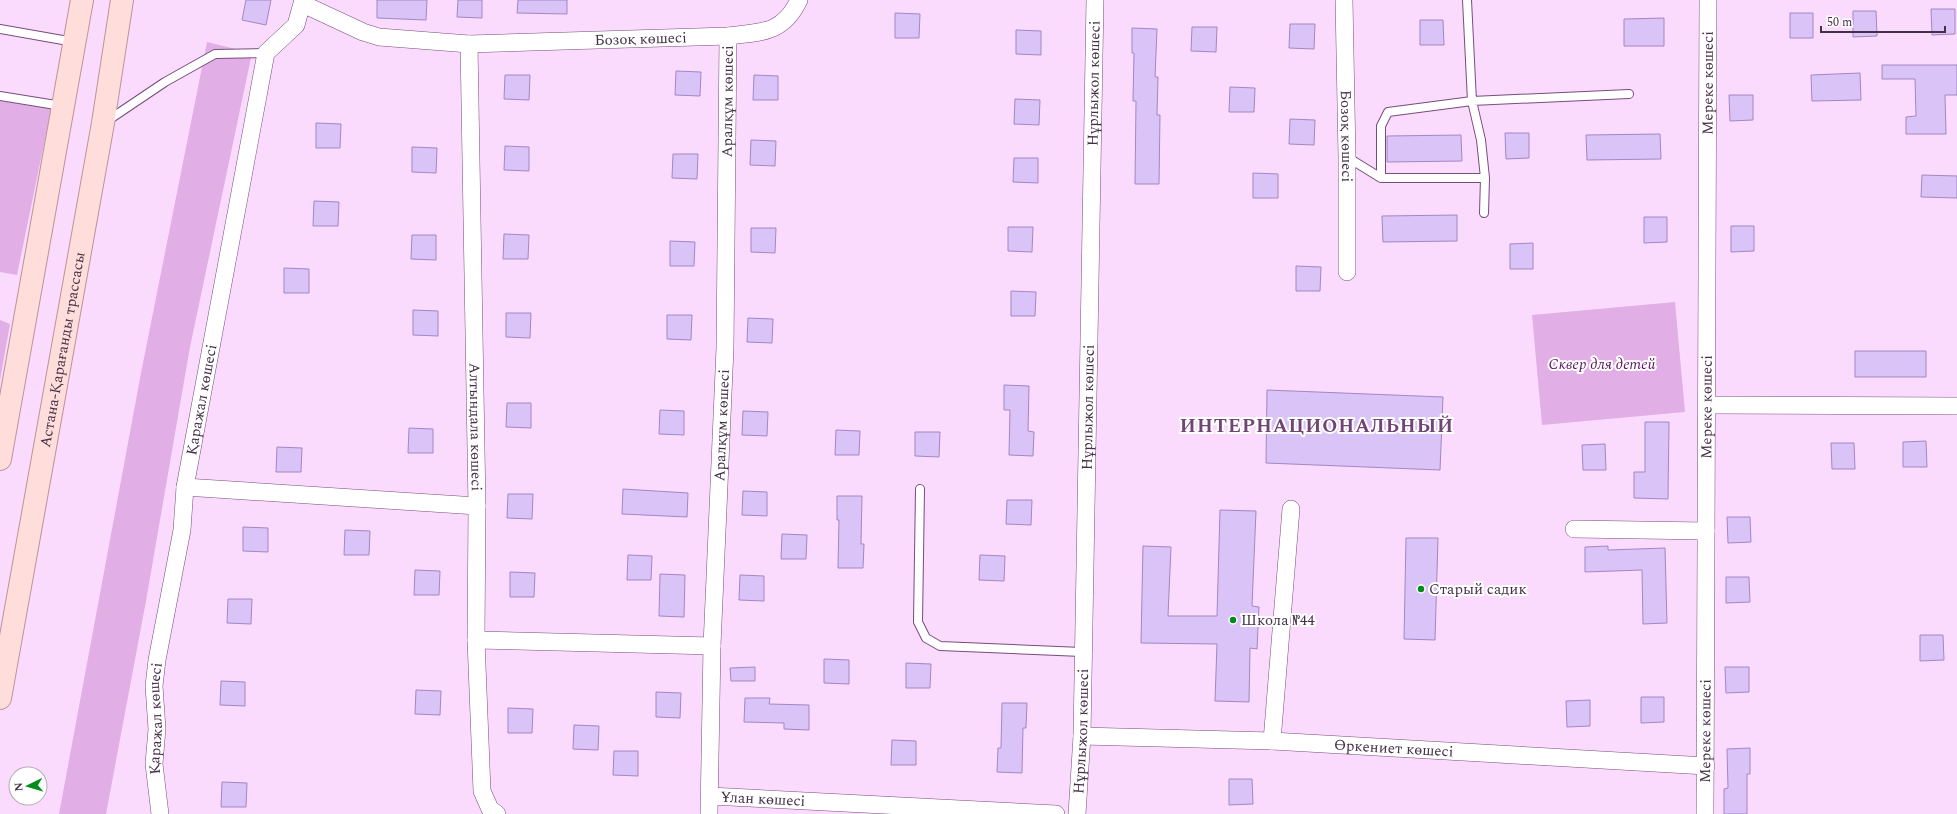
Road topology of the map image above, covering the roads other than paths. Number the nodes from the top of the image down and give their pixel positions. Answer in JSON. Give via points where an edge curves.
{"nodes":[{"id":1,"x":82,"y":0,"type":"edge"},
{"id":2,"x":122,"y":0,"type":"edge"},
{"id":3,"x":799,"y":0,"type":"edge"},
{"id":4,"x":1095,"y":0,"type":"edge"},
{"id":5,"x":1344,"y":0,"type":"edge"},
{"id":6,"x":1467,"y":0,"type":"edge"},
{"id":7,"x":1708,"y":0,"type":"edge"},
{"id":8,"x":303,"y":2,"type":"edge"},
{"id":9,"x":0,"y":29,"type":"edge"},
{"id":10,"x":728,"y":36,"type":"junction"},
{"id":11,"x":74,"y":42,"type":"junction"},
{"id":12,"x":469,"y":44,"type":"junction"},
{"id":13,"x":266,"y":53,"type":"junction"},
{"id":14,"x":1629,"y":94,"type":"dead end"},
{"id":15,"x":0,"y":96,"type":"edge"},
{"id":16,"x":1472,"y":101,"type":"junction"},
{"id":17,"x":63,"y":106,"type":"junction"},
{"id":18,"x":103,"y":124,"type":"junction"},
{"id":19,"x":1347,"y":157,"type":"junction"},
{"id":20,"x":1380,"y":178,"type":"junction"},
{"id":21,"x":1485,"y":178,"type":"junction"},
{"id":22,"x":1484,"y":213,"type":"dead end"},
{"id":23,"x":1347,"y":272,"type":"dead end"},
{"id":24,"x":1707,"y":405,"type":"junction"},
{"id":25,"x":1957,"y":406,"type":"edge"},
{"id":26,"x":0,"y":458,"type":"edge"},
{"id":27,"x":185,"y":487,"type":"junction"},
{"id":28,"x":920,"y":489,"type":"dead end"},
{"id":29,"x":477,"y":506,"type":"junction"},
{"id":30,"x":1291,"y":509,"type":"dead end"},
{"id":31,"x":1574,"y":529,"type":"dead end"},
{"id":32,"x":1706,"y":531,"type":"junction"},
{"id":33,"x":476,"y":640,"type":"junction"},
{"id":34,"x":712,"y":646,"type":"junction"},
{"id":35,"x":1082,"y":652,"type":"junction"},
{"id":36,"x":0,"y":698,"type":"edge"},
{"id":37,"x":1082,"y":736,"type":"junction"},
{"id":38,"x":1272,"y":740,"type":"junction"},
{"id":39,"x":1706,"y":766,"type":"junction"},
{"id":40,"x":710,"y":796,"type":"junction"},
{"id":41,"x":493,"y":812,"type":"edge"},
{"id":42,"x":160,"y":814,"type":"edge"},
{"id":43,"x":709,"y":814,"type":"edge"},
{"id":44,"x":1056,"y":814,"type":"edge"},
{"id":45,"x":1077,"y":814,"type":"edge"},
{"id":46,"x":1705,"y":814,"type":"edge"}],
"edges":[{"from":1,"to":11,"type":"main road"},
{"from":2,"to":18,"type":"main road","name":"Астана-Қарағанды трассасы"},
{"from":3,"to":10,"type":"street","name":"Бозоқ көшесі","via":[[787,19],[767,32]]},
{"from":4,"to":35,"type":"street","name":"Нұрлыжол көшесі"},
{"from":5,"to":19,"type":"street","name":"Бозоқ көшесі"},
{"from":6,"to":16,"type":"lane"},
{"from":7,"to":24,"type":"street","name":"Мереке көшесі"},
{"from":8,"to":12,"type":"street","name":"Бозоқ көшесі","via":[[379,38]]},
{"from":8,"to":13,"type":"street","via":[[296,25]]},
{"from":9,"to":11,"type":"lane"},
{"from":10,"to":12,"type":"street","name":"Бозоқ көшесі"},
{"from":10,"to":34,"type":"street","name":"Аралқұм көшесі","via":[[724,348]]},
{"from":11,"to":17,"type":"main road"},
{"from":12,"to":29,"type":"street","name":"Алтындала көшесі"},
{"from":13,"to":18,"type":"lane","via":[[215,54],[165,82]]},
{"from":13,"to":27,"type":"street","name":"Қаражал көшесі"},
{"from":14,"to":16,"type":"lane"},
{"from":15,"to":17,"type":"lane"},
{"from":16,"to":20,"type":"lane","via":[[1388,112],[1381,126]]},
{"from":16,"to":21,"type":"lane","via":[[1481,140]]},
{"from":17,"to":26,"type":"main road"},
{"from":18,"to":36,"type":"main road","name":"Астана-Қарағанды трассасы"},
{"from":19,"to":20,"type":"lane"},
{"from":19,"to":23,"type":"street","name":"Бозоқ көшесі"},
{"from":20,"to":21,"type":"lane"},
{"from":21,"to":22,"type":"lane"},
{"from":24,"to":25,"type":"street"},
{"from":24,"to":32,"type":"street","name":"Мереке көшесі"},
{"from":27,"to":29,"type":"street"},
{"from":27,"to":42,"type":"street","name":"Қаражал көшесі","via":[[182,530],[154,686],[157,729],[154,764]]},
{"from":28,"to":35,"type":"lane","via":[[918,622],[926,638],[940,646]]},
{"from":29,"to":33,"type":"street","name":"Алтындала көшесі"},
{"from":30,"to":38,"type":"street"},
{"from":31,"to":32,"type":"street"},
{"from":32,"to":39,"type":"street","name":"Мереке көшесі"},
{"from":33,"to":34,"type":"street"},
{"from":33,"to":41,"type":"street","name":"Алтындала көшесі","via":[[482,791]]},
{"from":34,"to":40,"type":"street","name":"Аралқұм көшесі"},
{"from":35,"to":37,"type":"street","name":"Нұрлыжол көшесі"},
{"from":37,"to":38,"type":"street","name":"Өркениет көшесі"},
{"from":37,"to":45,"type":"street","name":"Нұрлыжол көшесі"},
{"from":38,"to":39,"type":"street","name":"Өркениет көшесі"},
{"from":39,"to":46,"type":"street","name":"Мереке көшесі"},
{"from":40,"to":43,"type":"street","name":"Аралқұм көшесі"},
{"from":40,"to":44,"type":"street","name":"Ұлан көшесі"}]}
